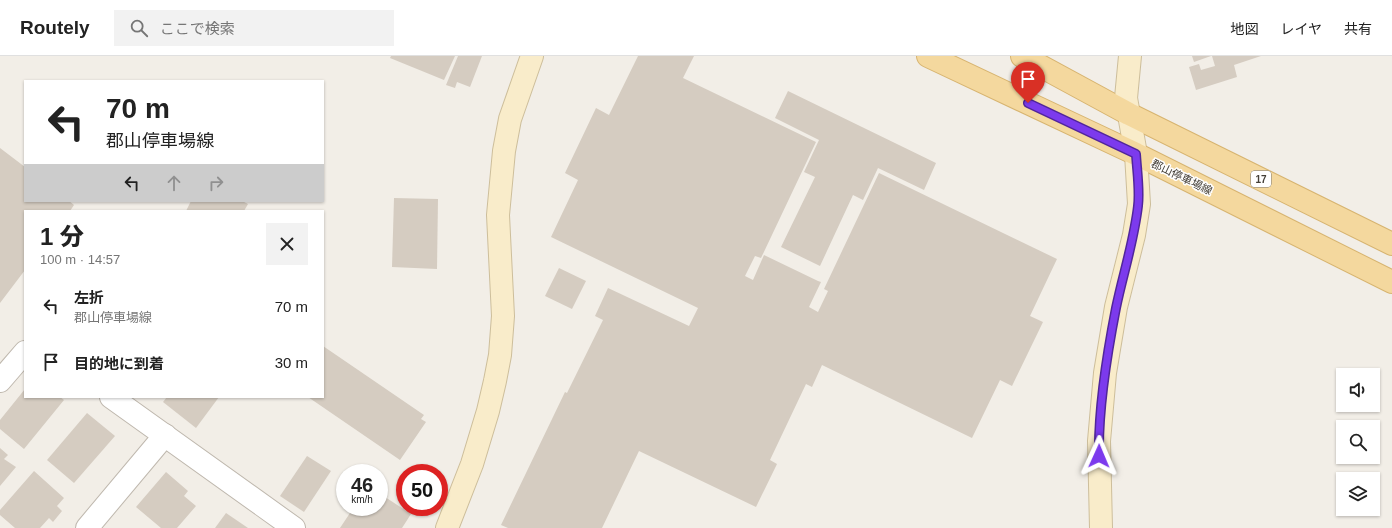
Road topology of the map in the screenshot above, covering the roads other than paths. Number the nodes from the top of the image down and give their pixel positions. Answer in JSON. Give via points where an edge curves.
{"nodes":[{"id":1,"x":532,"y":56,"type":"edge"},
{"id":2,"x":928,"y":56,"type":"edge"},
{"id":3,"x":1022,"y":56,"type":"edge"},
{"id":4,"x":1130,"y":56,"type":"edge"},
{"id":5,"x":1129,"y":114,"type":"junction"},
{"id":6,"x":1136,"y":154,"type":"junction"},
{"id":7,"x":1392,"y":244,"type":"edge"},
{"id":8,"x":1392,"y":282,"type":"edge"},
{"id":9,"x":24,"y":353,"type":"edge"},
{"id":10,"x":0,"y":381,"type":"edge"},
{"id":11,"x":112,"y":398,"type":"edge"},
{"id":12,"x":165,"y":435,"type":"junction"},
{"id":13,"x":87,"y":528,"type":"edge"},
{"id":14,"x":294,"y":528,"type":"edge"},
{"id":15,"x":447,"y":528,"type":"edge"},
{"id":16,"x":1101,"y":528,"type":"edge"}],
"edges":[{"from":1,"to":15,"type":"street","via":[[510,119],[504,150],[498,215],[503,316],[500,354],[488,411],[472,464]]},
{"from":2,"to":6,"type":"main road","name":"郡山停車場線"},
{"from":3,"to":5,"type":"main road","number":"17"},
{"from":4,"to":5,"type":"street","via":[[1126,98]]},
{"from":5,"to":6,"type":"street"},
{"from":5,"to":7,"type":"main road","number":"17"},
{"from":6,"to":8,"type":"main road","name":"郡山停車場線"},
{"from":6,"to":16,"type":"street","via":[[1139,204],[1116,307],[1105,373],[1099,441]]},
{"from":9,"to":10,"type":"street"},
{"from":11,"to":12,"type":"street"},
{"from":12,"to":13,"type":"street"},
{"from":12,"to":14,"type":"street"}]}
